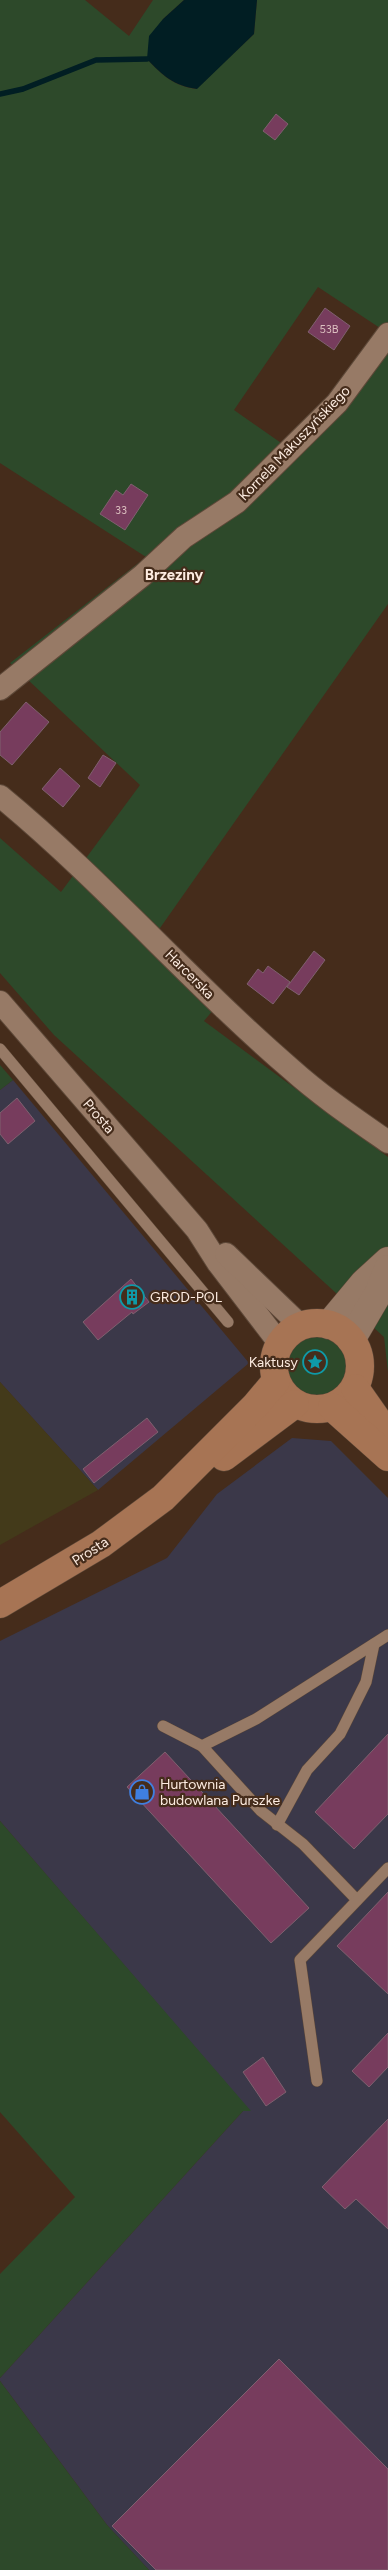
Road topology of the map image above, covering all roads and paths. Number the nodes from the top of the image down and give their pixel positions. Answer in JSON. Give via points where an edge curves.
{"nodes":[{"id":1,"x":388,"y":334,"type":"edge"},
{"id":2,"x":0,"y":689,"type":"edge"},
{"id":3,"x":0,"y":796,"type":"edge"},
{"id":4,"x":0,"y":1002,"type":"edge"},
{"id":5,"x":0,"y":1049,"type":"edge"},
{"id":6,"x":388,"y":1142,"type":"edge"},
{"id":7,"x":197,"y":1230,"type":"junction"},
{"id":8,"x":388,"y":1260,"type":"edge"},
{"id":9,"x":388,"y":1269,"type":"edge"},
{"id":10,"x":228,"y":1322,"type":"dead end"},
{"id":11,"x":329,"y":1325,"type":"junction"},
{"id":12,"x":301,"y":1326,"type":"junction"},
{"id":13,"x":352,"y":1340,"type":"junction"},
{"id":14,"x":280,"y":1344,"type":"junction"},
{"id":15,"x":276,"y":1381,"type":"junction"},
{"id":16,"x":355,"y":1388,"type":"junction"},
{"id":17,"x":295,"y":1404,"type":"junction"},
{"id":18,"x":332,"y":1407,"type":"junction"},
{"id":19,"x":384,"y":1442,"type":"edge"},
{"id":20,"x":205,"y":1465,"type":"junction"},
{"id":21,"x":0,"y":1604,"type":"edge"},
{"id":22,"x":388,"y":1635,"type":"edge"},
{"id":23,"x":374,"y":1644,"type":"junction"},
{"id":24,"x":163,"y":1726,"type":"dead end"},
{"id":25,"x":202,"y":1746,"type":"junction"},
{"id":26,"x":277,"y":1825,"type":"junction"},
{"id":27,"x":385,"y":1875,"type":"edge"},
{"id":28,"x":357,"y":1900,"type":"junction"},
{"id":29,"x":317,"y":2081,"type":"dead end"}],
"edges":[{"from":1,"to":2,"type":"street","name":"Kornela Makuszyńskiego","via":[[337,403],[238,502],[184,537],[143,575]]},
{"from":3,"to":6,"type":"street","name":"Harcerska","via":[[50,837],[290,1069]]},
{"from":4,"to":7,"type":"street","name":"Prosta"},
{"from":5,"to":10,"type":"lane"},
{"from":7,"to":12,"type":"street","name":"Prosta"},
{"from":7,"to":14,"type":"street","name":"Prosta"},
{"from":8,"to":11,"type":"street"},
{"from":9,"to":13,"type":"street"},
{"from":11,"to":12,"type":"main road"},
{"from":11,"to":13,"type":"main road"},
{"from":12,"to":14,"type":"main road"},
{"from":13,"to":16,"type":"main road","via":[[360,1367]]},
{"from":14,"to":15,"type":"main road","via":[[273,1362]]},
{"from":15,"to":17,"type":"main road","via":[[283,1394]]},
{"from":15,"to":20,"type":"main road","name":"Prosta"},
{"from":16,"to":18,"type":"main road","via":[[345,1400]]},
{"from":16,"to":19,"type":"main road"},
{"from":17,"to":18,"type":"main road","via":[[309,1409]]},
{"from":17,"to":20,"type":"main road","name":"Prosta"},
{"from":18,"to":19,"type":"main road"},
{"from":20,"to":21,"type":"main road","name":"Prosta","via":[[101,1544]]},
{"from":22,"to":23,"type":"lane"},
{"from":23,"to":25,"type":"lane","via":[[256,1719]]},
{"from":23,"to":26,"type":"lane","via":[[366,1682],[340,1734],[308,1770]]},
{"from":24,"to":25,"type":"lane"},
{"from":25,"to":26,"type":"lane"},
{"from":26,"to":28,"type":"lane","via":[[303,1844]]},
{"from":27,"to":28,"type":"lane"},
{"from":28,"to":29,"type":"lane","via":[[300,1960]]}]}
